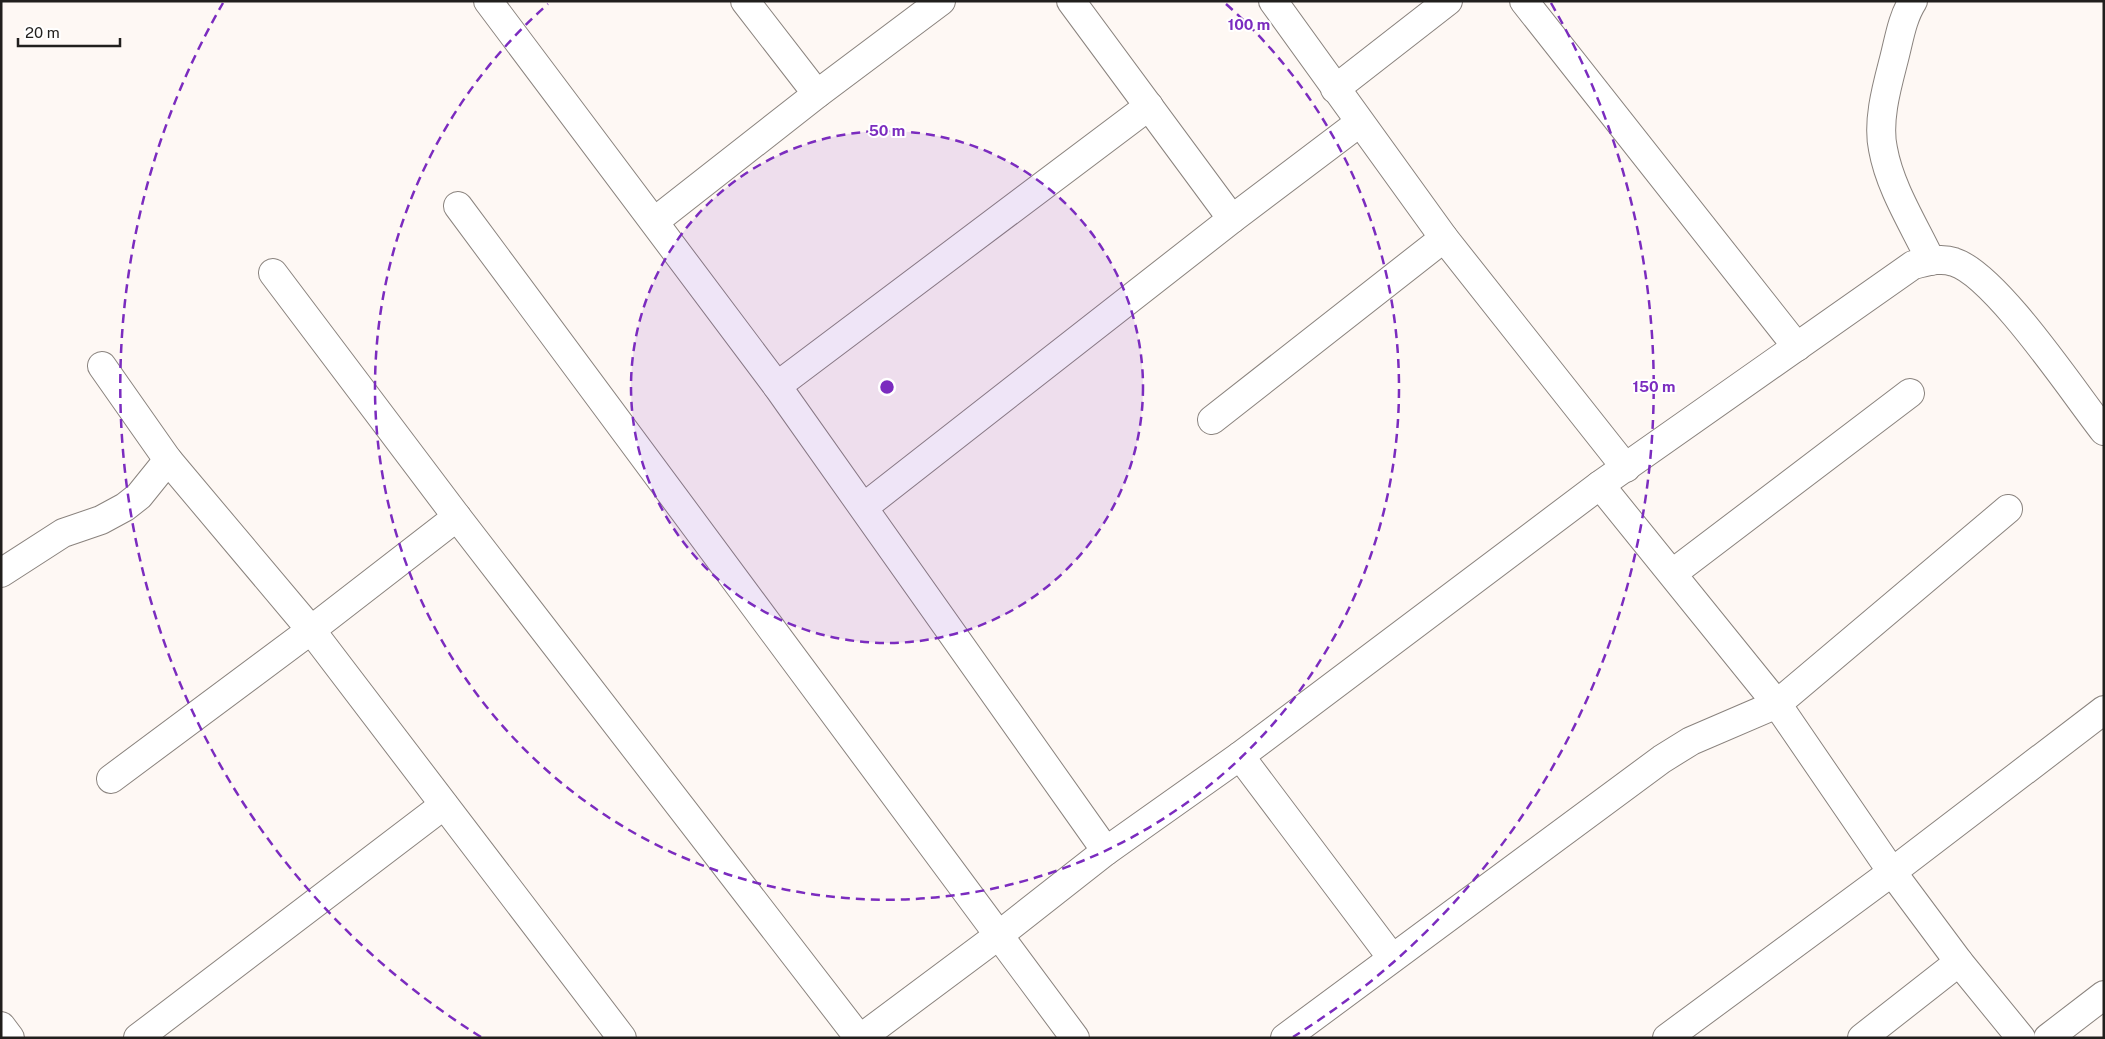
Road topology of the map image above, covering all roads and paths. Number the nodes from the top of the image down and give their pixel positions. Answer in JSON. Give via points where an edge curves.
{"nodes":[{"id":1,"x":488,"y":1,"type":"edge"},
{"id":2,"x":745,"y":1,"type":"edge"},
{"id":3,"x":942,"y":1,"type":"edge"},
{"id":4,"x":1072,"y":1,"type":"edge"},
{"id":5,"x":1273,"y":1,"type":"edge"},
{"id":6,"x":1448,"y":1,"type":"edge"},
{"id":7,"x":1524,"y":1,"type":"edge"},
{"id":8,"x":1913,"y":1,"type":"edge"},
{"id":9,"x":1335,"y":89,"type":"junction"},
{"id":10,"x":817,"y":94,"type":"junction"},
{"id":11,"x":1149,"y":106,"type":"junction"},
{"id":12,"x":1359,"y":123,"type":"junction"},
{"id":13,"x":458,"y":206,"type":"dead end"},
{"id":14,"x":1232,"y":219,"type":"junction"},
{"id":15,"x":655,"y":221,"type":"junction"},
{"id":16,"x":1444,"y":238,"type":"junction"},
{"id":17,"x":1931,"y":261,"type":"junction"},
{"id":18,"x":273,"y":273,"type":"dead end"},
{"id":19,"x":1797,"y":346,"type":"junction"},
{"id":20,"x":102,"y":366,"type":"dead end"},
{"id":21,"x":777,"y":386,"type":"junction"},
{"id":22,"x":1910,"y":393,"type":"dead end"},
{"id":23,"x":1212,"y":420,"type":"dead end"},
{"id":24,"x":2104,"y":431,"type":"edge"},
{"id":25,"x":168,"y":460,"type":"junction"},
{"id":26,"x":1626,"y":468,"type":"junction"},
{"id":27,"x":1600,"y":484,"type":"junction"},
{"id":28,"x":864,"y":507,"type":"junction"},
{"id":29,"x":2008,"y":509,"type":"dead end"},
{"id":30,"x":457,"y":517,"type":"junction"},
{"id":31,"x":1,"y":573,"type":"edge"},
{"id":32,"x":1673,"y":573,"type":"junction"},
{"id":33,"x":311,"y":630,"type":"junction"},
{"id":34,"x":1777,"y":704,"type":"junction"},
{"id":35,"x":2104,"y":710,"type":"edge"},
{"id":36,"x":1240,"y":756,"type":"junction"},
{"id":37,"x":111,"y":779,"type":"dead end"},
{"id":38,"x":444,"y":805,"type":"junction"},
{"id":39,"x":1106,"y":851,"type":"junction"},
{"id":40,"x":1892,"y":872,"type":"junction"},
{"id":41,"x":999,"y":936,"type":"junction"},
{"id":42,"x":1392,"y":958,"type":"junction"},
{"id":43,"x":1959,"y":962,"type":"junction"},
{"id":44,"x":2104,"y":995,"type":"edge"},
{"id":45,"x":1,"y":1026,"type":"edge"},
{"id":46,"x":10,"y":1038,"type":"edge"},
{"id":47,"x":138,"y":1038,"type":"edge"},
{"id":48,"x":622,"y":1038,"type":"edge"},
{"id":49,"x":860,"y":1038,"type":"edge"},
{"id":50,"x":1075,"y":1038,"type":"edge"},
{"id":51,"x":1285,"y":1038,"type":"edge"},
{"id":52,"x":1667,"y":1038,"type":"edge"},
{"id":53,"x":1862,"y":1038,"type":"edge"},
{"id":54,"x":2020,"y":1038,"type":"edge"},
{"id":55,"x":2048,"y":1038,"type":"edge"}],
"edges":[{"from":1,"to":15,"type":"street"},
{"from":2,"to":10,"type":"street"},
{"from":3,"to":10,"type":"street"},
{"from":4,"to":11,"type":"street"},
{"from":5,"to":9,"type":"street"},
{"from":6,"to":9,"type":"street"},
{"from":7,"to":19,"type":"street"},
{"from":8,"to":17,"type":"street","via":[[1903,23],[1889,81],[1882,125],[1883,149],[1894,186]]},
{"from":9,"to":12,"type":"street"},
{"from":10,"to":15,"type":"street"},
{"from":11,"to":14,"type":"street"},
{"from":11,"to":21,"type":"street"},
{"from":12,"to":14,"type":"street"},
{"from":12,"to":16,"type":"street"},
{"from":13,"to":41,"type":"street"},
{"from":14,"to":28,"type":"street"},
{"from":15,"to":21,"type":"street"},
{"from":16,"to":23,"type":"street"},
{"from":16,"to":26,"type":"street"},
{"from":17,"to":19,"type":"street","via":[[1913,265]]},
{"from":17,"to":24,"type":"street","via":[[1954,262],[1983,280],[2014,313]]},
{"from":18,"to":30,"type":"street"},
{"from":19,"to":26,"type":"street"},
{"from":20,"to":25,"type":"street"},
{"from":21,"to":28,"type":"street"},
{"from":22,"to":32,"type":"street"},
{"from":25,"to":31,"type":"street","via":[[139,496],[125,507],[101,520],[63,533]]},
{"from":25,"to":33,"type":"street"},
{"from":26,"to":27,"type":"street"},
{"from":27,"to":32,"type":"street"},
{"from":27,"to":36,"type":"street"},
{"from":28,"to":39,"type":"street"},
{"from":29,"to":34,"type":"street"},
{"from":30,"to":33,"type":"street"},
{"from":30,"to":49,"type":"street"},
{"from":32,"to":34,"type":"street"},
{"from":33,"to":37,"type":"street"},
{"from":33,"to":38,"type":"street"},
{"from":34,"to":40,"type":"street"},
{"from":34,"to":42,"type":"street","via":[[1691,742],[1662,759]]},
{"from":35,"to":40,"type":"street"},
{"from":36,"to":39,"type":"street"},
{"from":36,"to":42,"type":"street"},
{"from":38,"to":47,"type":"street"},
{"from":38,"to":48,"type":"street"},
{"from":39,"to":41,"type":"street"},
{"from":40,"to":43,"type":"street"},
{"from":40,"to":52,"type":"street"},
{"from":41,"to":49,"type":"street"},
{"from":41,"to":50,"type":"street"},
{"from":42,"to":51,"type":"street"},
{"from":43,"to":53,"type":"street"},
{"from":43,"to":54,"type":"street"},
{"from":44,"to":55,"type":"street"},
{"from":45,"to":46,"type":"street"}]}
